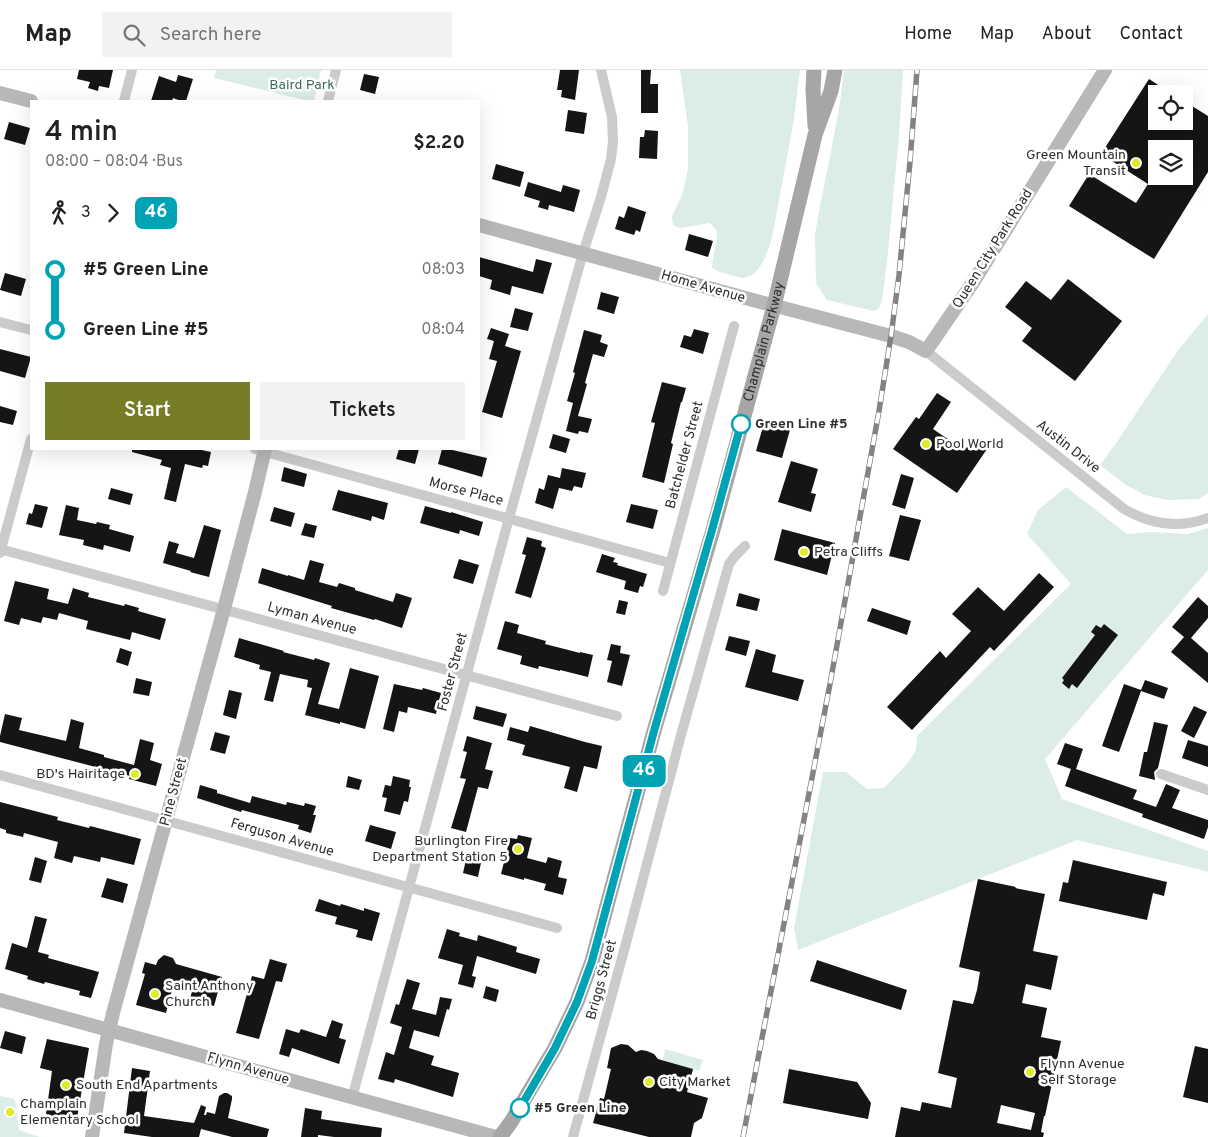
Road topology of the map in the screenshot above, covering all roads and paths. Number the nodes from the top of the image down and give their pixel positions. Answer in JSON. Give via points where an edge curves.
{"nodes":[{"id":1,"x":132,"y":70,"type":"edge"},
{"id":2,"x":336,"y":70,"type":"edge"},
{"id":3,"x":601,"y":70,"type":"edge"},
{"id":4,"x":814,"y":70,"type":"edge"},
{"id":5,"x":835,"y":70,"type":"edge"},
{"id":6,"x":1105,"y":70,"type":"edge"},
{"id":7,"x":0,"y":92,"type":"edge"},
{"id":8,"x":124,"y":100,"type":"edge"},
{"id":9,"x":328,"y":100,"type":"edge"},
{"id":10,"x":30,"y":101,"type":"edge"},
{"id":11,"x":815,"y":135,"type":"junction"},
{"id":12,"x":480,"y":224,"type":"edge"},
{"id":13,"x":583,"y":253,"type":"junction"},
{"id":14,"x":774,"y":306,"type":"junction"},
{"id":15,"x":0,"y":322,"type":"edge"},
{"id":16,"x":734,"y":326,"type":"dead end"},
{"id":17,"x":30,"y":330,"type":"edge"},
{"id":18,"x":926,"y":351,"type":"junction"},
{"id":19,"x":30,"y":443,"type":"edge"},
{"id":20,"x":261,"y":450,"type":"edge"},
{"id":21,"x":509,"y":518,"type":"junction"},
{"id":22,"x":1208,"y":518,"type":"edge"},
{"id":23,"x":745,"y":546,"type":"dead end"},
{"id":24,"x":0,"y":551,"type":"edge"},
{"id":25,"x":670,"y":563,"type":"junction"},
{"id":26,"x":663,"y":591,"type":"dead end"},
{"id":27,"x":224,"y":609,"type":"junction"},
{"id":28,"x":466,"y":676,"type":"junction"},
{"id":29,"x":617,"y":716,"type":"dead end"},
{"id":30,"x":1160,"y":774,"type":"dead end"},
{"id":31,"x":0,"y":776,"type":"edge"},
{"id":32,"x":1208,"y":790,"type":"edge"},
{"id":33,"x":166,"y":820,"type":"junction"},
{"id":34,"x":409,"y":888,"type":"junction"},
{"id":35,"x":557,"y":928,"type":"dead end"},
{"id":36,"x":0,"y":1000,"type":"edge"},
{"id":37,"x":109,"y":1030,"type":"junction"},
{"id":38,"x":352,"y":1098,"type":"junction"},
{"id":39,"x":92,"y":1137,"type":"edge"},
{"id":40,"x":498,"y":1137,"type":"edge"},
{"id":41,"x":573,"y":1137,"type":"edge"}],
"edges":[{"from":1,"to":8,"type":"street"},
{"from":2,"to":9,"type":"street"},
{"from":3,"to":13,"type":"street","name":"Foster Street","via":[[612,117],[613,142],[611,159]]},
{"from":4,"to":11,"type":"main road","name":"Champlain Parkway"},
{"from":5,"to":11,"type":"main road","name":"Champlain Parkway"},
{"from":6,"to":18,"type":"main road","name":"Queen City Park Road","via":[[974,281]]},
{"from":7,"to":10,"type":"main road"},
{"from":11,"to":14,"type":"main road","name":"Champlain Parkway"},
{"from":12,"to":13,"type":"main road","name":"Home Avenue"},
{"from":13,"to":14,"type":"main road","name":"Home Avenue"},
{"from":13,"to":21,"type":"street","name":"Foster Street"},
{"from":14,"to":18,"type":"main road","name":"Home Avenue","via":[[891,336]]},
{"from":14,"to":40,"type":"main road","name":"Champlain Parkway","via":[[592,961],[555,1048],[511,1122]]},
{"from":15,"to":17,"type":"street"},
{"from":16,"to":25,"type":"street","name":"Batchelder Street"},
{"from":18,"to":22,"type":"street","name":"Austin Drive","via":[[1124,509],[1146,520],[1161,523],[1184,524]]},
{"from":19,"to":24,"type":"street"},
{"from":20,"to":21,"type":"street","name":"Morse Place"},
{"from":20,"to":27,"type":"main road","name":"Pine Street","via":[[255,492]]},
{"from":21,"to":25,"type":"street","name":"Morse Place"},
{"from":21,"to":28,"type":"street","name":"Foster Street"},
{"from":23,"to":41,"type":"street","name":"Briggs Street","via":[[729,564]]},
{"from":24,"to":27,"type":"street","name":"Lyman Avenue"},
{"from":25,"to":26,"type":"street","name":"Batchelder Street"},
{"from":27,"to":28,"type":"street","name":"Lyman Avenue"},
{"from":27,"to":33,"type":"main road","name":"Pine Street"},
{"from":28,"to":29,"type":"street","name":"Lyman Avenue"},
{"from":28,"to":34,"type":"street","name":"Foster Street"},
{"from":30,"to":32,"type":"street"},
{"from":31,"to":33,"type":"street","name":"Ferguson Avenue"},
{"from":33,"to":34,"type":"street","name":"Ferguson Avenue"},
{"from":33,"to":37,"type":"main road","name":"Pine Street"},
{"from":34,"to":35,"type":"street","name":"Ferguson Avenue"},
{"from":34,"to":38,"type":"street","name":"Foster Street"},
{"from":36,"to":37,"type":"main road","name":"Flynn Avenue"},
{"from":37,"to":38,"type":"main road","name":"Flynn Avenue"},
{"from":37,"to":39,"type":"main road","name":"Pine Street"},
{"from":38,"to":40,"type":"main road","name":"Flynn Avenue"}]}
